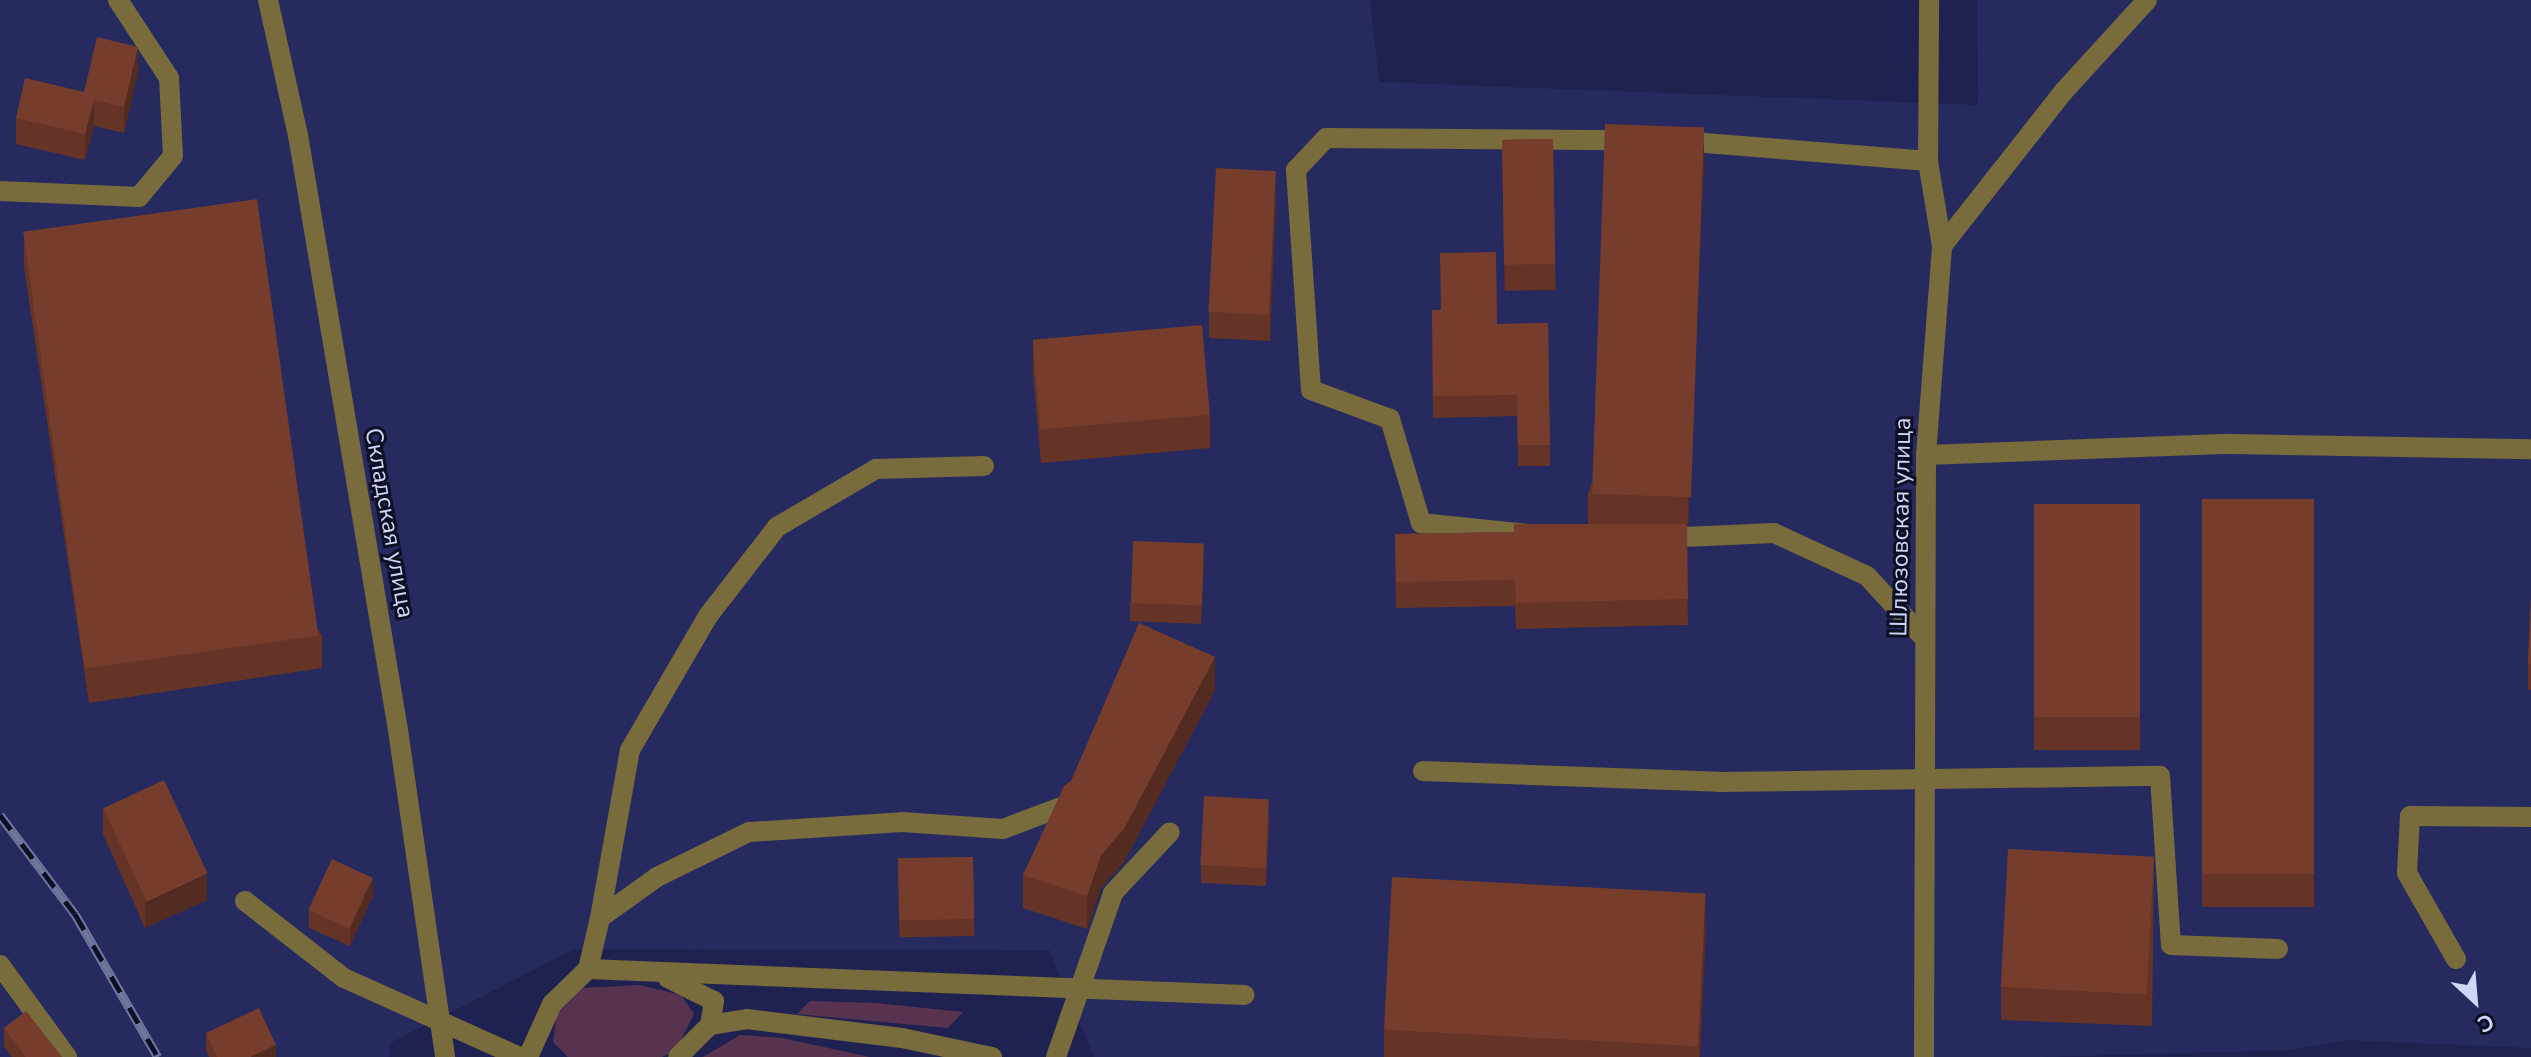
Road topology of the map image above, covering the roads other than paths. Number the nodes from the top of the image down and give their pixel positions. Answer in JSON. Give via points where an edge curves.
{"nodes":[{"id":1,"x":118,"y":0,"type":"edge"},
{"id":2,"x":268,"y":0,"type":"edge"},
{"id":3,"x":1929,"y":0,"type":"edge"},
{"id":4,"x":2147,"y":0,"type":"edge"},
{"id":5,"x":1928,"y":161,"type":"junction"},
{"id":6,"x":0,"y":191,"type":"edge"},
{"id":7,"x":1942,"y":246,"type":"junction"},
{"id":8,"x":2531,"y":449,"type":"edge"},
{"id":9,"x":1926,"y":455,"type":"junction"},
{"id":10,"x":984,"y":466,"type":"dead end"},
{"id":11,"x":1553,"y":536,"type":"edge"},
{"id":12,"x":1641,"y":539,"type":"edge"},
{"id":13,"x":1924,"y":638,"type":"junction"},
{"id":14,"x":1423,"y":771,"type":"dead end"},
{"id":15,"x":1923,"y":778,"type":"junction"},
{"id":16,"x":1061,"y":807,"type":"edge"},
{"id":17,"x":2531,"y":817,"type":"edge"},
{"id":18,"x":1170,"y":832,"type":"dead end"},
{"id":19,"x":245,"y":901,"type":"dead end"},
{"id":20,"x":600,"y":918,"type":"junction"},
{"id":21,"x":2278,"y":949,"type":"dead end"},
{"id":22,"x":2456,"y":959,"type":"dead end"},
{"id":23,"x":0,"y":965,"type":"edge"},
{"id":24,"x":588,"y":969,"type":"junction"},
{"id":25,"x":665,"y":976,"type":"junction"},
{"id":26,"x":1084,"y":989,"type":"junction"},
{"id":27,"x":1244,"y":995,"type":"dead end"},
{"id":28,"x":444,"y":1022,"type":"junction"},
{"id":29,"x":710,"y":1025,"type":"junction"},
{"id":30,"x":67,"y":1057,"type":"edge"},
{"id":31,"x":445,"y":1057,"type":"edge"},
{"id":32,"x":520,"y":1057,"type":"edge"},
{"id":33,"x":528,"y":1057,"type":"edge"},
{"id":34,"x":678,"y":1057,"type":"edge"},
{"id":35,"x":992,"y":1057,"type":"edge"},
{"id":36,"x":1056,"y":1057,"type":"edge"},
{"id":37,"x":1924,"y":1057,"type":"edge"}],
"edges":[{"from":1,"to":6,"type":"street","via":[[169,78],[173,156],[139,197]]},
{"from":2,"to":28,"type":"street","name":"Складская улица","via":[[298,135]]},
{"from":3,"to":5,"type":"street","name":"Шлюзовская улица"},
{"from":4,"to":7,"type":"street","via":[[2064,91]]},
{"from":5,"to":7,"type":"street","name":"Шлюзовская улица"},
{"from":5,"to":11,"type":"street","via":[[1654,140],[1326,138],[1296,170],[1311,390],[1390,419],[1421,523]]},
{"from":7,"to":9,"type":"street","name":"Шлюзовская улица"},
{"from":8,"to":9,"type":"street","via":[[2230,444]]},
{"from":9,"to":13,"type":"street","name":"Шлюзовская улица"},
{"from":10,"to":20,"type":"street","via":[[876,469],[777,527],[708,616],[630,750]]},
{"from":12,"to":13,"type":"street","via":[[1774,533],[1867,576]]},
{"from":13,"to":15,"type":"street","name":"Шлюзовская улица"},
{"from":14,"to":15,"type":"street","via":[[1719,782]]},
{"from":15,"to":21,"type":"street","via":[[2160,776],[2171,945]]},
{"from":15,"to":37,"type":"street","name":"Шлюзовская улица"},
{"from":16,"to":20,"type":"street","via":[[1003,829],[902,822],[749,832],[657,877]]},
{"from":17,"to":22,"type":"street","via":[[2410,816],[2407,873]]},
{"from":18,"to":26,"type":"street","via":[[1113,893]]},
{"from":19,"to":28,"type":"street","via":[[344,978]]},
{"from":20,"to":24,"type":"street"},
{"from":23,"to":30,"type":"street"},
{"from":24,"to":25,"type":"street"},
{"from":24,"to":33,"type":"street","via":[[552,1004]]},
{"from":25,"to":26,"type":"street"},
{"from":25,"to":29,"type":"street","via":[[714,1001]]},
{"from":26,"to":27,"type":"street"},
{"from":26,"to":36,"type":"street"},
{"from":28,"to":31,"type":"street","name":"Складская улица"},
{"from":28,"to":32,"type":"street"},
{"from":29,"to":34,"type":"street"},
{"from":29,"to":35,"type":"street","via":[[747,1019],[774,1022],[902,1038]]}]}
